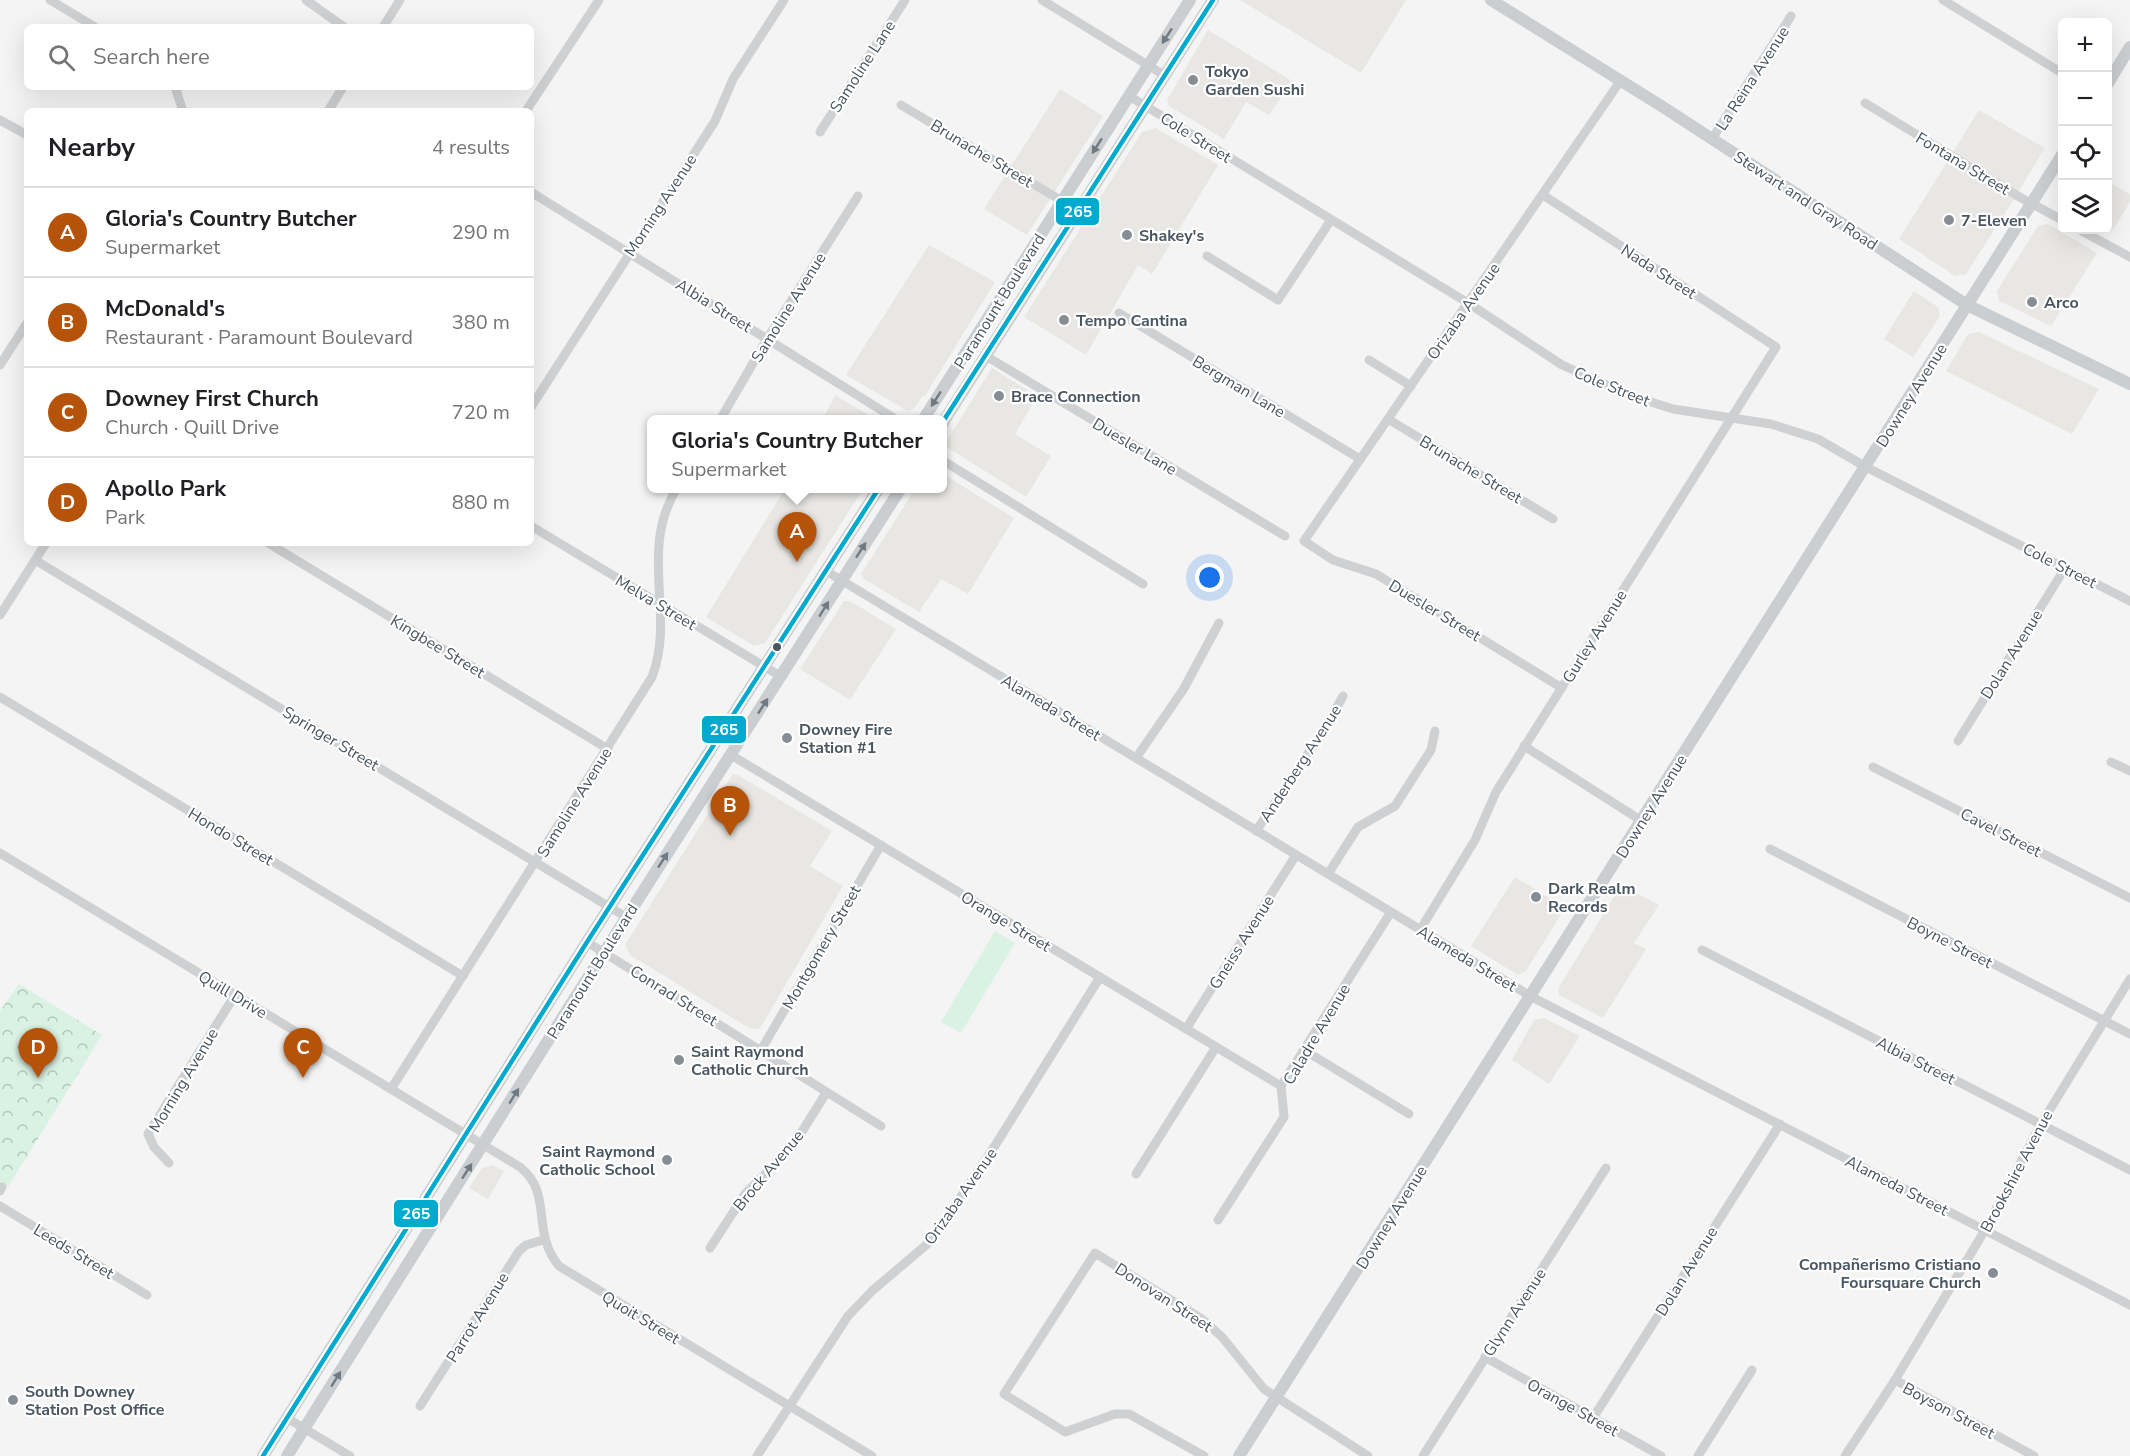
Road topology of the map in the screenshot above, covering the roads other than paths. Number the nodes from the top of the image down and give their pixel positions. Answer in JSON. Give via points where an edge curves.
{"nodes":[{"id":1,"x":50,"y":0,"type":"edge"},
{"id":2,"x":306,"y":0,"type":"edge"},
{"id":3,"x":400,"y":0,"type":"edge"},
{"id":4,"x":600,"y":0,"type":"edge"},
{"id":5,"x":784,"y":0,"type":"edge"},
{"id":6,"x":905,"y":0,"type":"edge"},
{"id":7,"x":1042,"y":0,"type":"edge"},
{"id":8,"x":1190,"y":0,"type":"edge"},
{"id":9,"x":1213,"y":0,"type":"edge"},
{"id":10,"x":1491,"y":0,"type":"edge"},
{"id":11,"x":1943,"y":0,"type":"edge"},
{"id":12,"x":1791,"y":16,"type":"dead end"},
{"id":13,"x":90,"y":24,"type":"edge"},
{"id":14,"x":340,"y":24,"type":"edge"},
{"id":15,"x":385,"y":24,"type":"edge"},
{"id":16,"x":2130,"y":47,"type":"edge"},
{"id":17,"x":1148,"y":66,"type":"junction"},
{"id":18,"x":2060,"y":72,"type":"edge"},
{"id":19,"x":1164,"y":75,"type":"junction"},
{"id":20,"x":2112,"y":76,"type":"edge"},
{"id":21,"x":1621,"y":80,"type":"junction"},
{"id":22,"x":176,"y":90,"type":"edge"},
{"id":23,"x":341,"y":90,"type":"edge"},
{"id":24,"x":1128,"y":96,"type":"junction"},
{"id":25,"x":1865,"y":102,"type":"dead end"},
{"id":26,"x":901,"y":105,"type":"dead end"},
{"id":27,"x":1145,"y":106,"type":"junction"},
{"id":28,"x":182,"y":108,"type":"edge"},
{"id":29,"x":330,"y":108,"type":"edge"},
{"id":30,"x":528,"y":108,"type":"edge"},
{"id":31,"x":0,"y":120,"type":"edge"},
{"id":32,"x":820,"y":132,"type":"dead end"},
{"id":33,"x":24,"y":133,"type":"edge"},
{"id":34,"x":1713,"y":139,"type":"junction"},
{"id":35,"x":2058,"y":161,"type":"edge"},
{"id":36,"x":534,"y":194,"type":"edge"},
{"id":37,"x":1543,"y":195,"type":"junction"},
{"id":38,"x":858,"y":196,"type":"dead end"},
{"id":39,"x":1062,"y":201,"type":"junction"},
{"id":40,"x":2032,"y":203,"type":"junction"},
{"id":41,"x":2058,"y":218,"type":"edge"},
{"id":42,"x":1331,"y":220,"type":"junction"},
{"id":43,"x":2087,"y":234,"type":"edge"},
{"id":44,"x":630,"y":252,"type":"junction"},
{"id":45,"x":1207,"y":256,"type":"dead end"},
{"id":46,"x":2130,"y":257,"type":"edge"},
{"id":47,"x":1468,"y":303,"type":"junction"},
{"id":48,"x":1967,"y":305,"type":"junction"},
{"id":49,"x":1119,"y":313,"type":"dead end"},
{"id":50,"x":24,"y":328,"type":"edge"},
{"id":51,"x":767,"y":339,"type":"junction"},
{"id":52,"x":1776,"y":347,"type":"joint"},
{"id":53,"x":986,"y":357,"type":"junction"},
{"id":54,"x":1369,"y":360,"type":"dead end"},
{"id":55,"x":0,"y":365,"type":"edge"},
{"id":56,"x":2130,"y":384,"type":"edge"},
{"id":57,"x":1411,"y":386,"type":"junction"},
{"id":58,"x":534,"y":402,"type":"edge"},
{"id":59,"x":723,"y":415,"type":"edge"},
{"id":60,"x":889,"y":415,"type":"edge"},
{"id":61,"x":926,"y":415,"type":"edge"},
{"id":62,"x":947,"y":416,"type":"edge"},
{"id":63,"x":1388,"y":418,"type":"junction"},
{"id":64,"x":1730,"y":419,"type":"junction"},
{"id":65,"x":1360,"y":459,"type":"junction"},
{"id":66,"x":947,"y":463,"type":"edge"},
{"id":67,"x":1866,"y":467,"type":"junction"},
{"id":68,"x":675,"y":493,"type":"edge"},
{"id":69,"x":876,"y":493,"type":"edge"},
{"id":70,"x":898,"y":493,"type":"edge"},
{"id":71,"x":1553,"y":519,"type":"dead end"},
{"id":72,"x":534,"y":528,"type":"edge"},
{"id":73,"x":1285,"y":536,"type":"dead end"},
{"id":74,"x":1304,"y":541,"type":"joint"},
{"id":75,"x":44,"y":546,"type":"edge"},
{"id":76,"x":273,"y":546,"type":"edge"},
{"id":77,"x":35,"y":560,"type":"junction"},
{"id":78,"x":2065,"y":568,"type":"junction"},
{"id":79,"x":826,"y":572,"type":"junction"},
{"id":80,"x":842,"y":581,"type":"junction"},
{"id":81,"x":1143,"y":584,"type":"dead end"},
{"id":82,"x":2130,"y":601,"type":"edge"},
{"id":83,"x":658,"y":603,"type":"junction"},
{"id":84,"x":0,"y":615,"type":"edge"},
{"id":85,"x":1218,"y":624,"type":"dead end"},
{"id":86,"x":765,"y":667,"type":"junction"},
{"id":87,"x":782,"y":677,"type":"junction"},
{"id":88,"x":1562,"y":688,"type":"junction"},
{"id":89,"x":1343,"y":696,"type":"dead end"},
{"id":90,"x":0,"y":697,"type":"edge"},
{"id":91,"x":730,"y":720,"type":"junction"},
{"id":92,"x":1435,"y":731,"type":"dead end"},
{"id":93,"x":1958,"y":741,"type":"dead end"},
{"id":94,"x":1524,"y":746,"type":"junction"},
{"id":95,"x":608,"y":749,"type":"junction"},
{"id":96,"x":731,"y":755,"type":"junction"},
{"id":97,"x":1136,"y":758,"type":"junction"},
{"id":98,"x":2111,"y":762,"type":"dead end"},
{"id":99,"x":1873,"y":767,"type":"dead end"},
{"id":100,"x":2130,"y":771,"type":"edge"},
{"id":101,"x":1642,"y":821,"type":"junction"},
{"id":102,"x":1256,"y":831,"type":"junction"},
{"id":103,"x":881,"y":845,"type":"junction"},
{"id":104,"x":1770,"y":849,"type":"dead end"},
{"id":105,"x":0,"y":853,"type":"edge"},
{"id":106,"x":1296,"y":855,"type":"junction"},
{"id":107,"x":536,"y":862,"type":"junction"},
{"id":108,"x":1328,"y":874,"type":"junction"},
{"id":109,"x":2130,"y":898,"type":"edge"},
{"id":110,"x":610,"y":907,"type":"junction"},
{"id":111,"x":1391,"y":912,"type":"junction"},
{"id":112,"x":626,"y":917,"type":"junction"},
{"id":113,"x":1420,"y":930,"type":"junction"},
{"id":114,"x":587,"y":942,"type":"junction"},
{"id":115,"x":1702,"y":950,"type":"dead end"},
{"id":116,"x":603,"y":952,"type":"junction"},
{"id":117,"x":463,"y":976,"type":"junction"},
{"id":118,"x":1100,"y":977,"type":"junction"},
{"id":119,"x":2130,"y":979,"type":"edge"},
{"id":120,"x":235,"y":995,"type":"junction"},
{"id":121,"x":1532,"y":997,"type":"junction"},
{"id":122,"x":2104,"y":1021,"type":"junction"},
{"id":123,"x":1186,"y":1029,"type":"junction"},
{"id":124,"x":2130,"y":1034,"type":"edge"},
{"id":125,"x":1216,"y":1047,"type":"junction"},
{"id":126,"x":762,"y":1050,"type":"junction"},
{"id":127,"x":1304,"y":1050,"type":"junction"},
{"id":128,"x":1281,"y":1086,"type":"junction"},
{"id":129,"x":391,"y":1089,"type":"junction"},
{"id":130,"x":826,"y":1093,"type":"junction"},
{"id":131,"x":1409,"y":1114,"type":"dead end"},
{"id":132,"x":1780,"y":1124,"type":"junction"},
{"id":133,"x":2041,"y":1124,"type":"junction"},
{"id":134,"x":881,"y":1126,"type":"dead end"},
{"id":135,"x":466,"y":1135,"type":"junction"},
{"id":136,"x":483,"y":1145,"type":"junction"},
{"id":137,"x":169,"y":1163,"type":"dead end"},
{"id":138,"x":1606,"y":1168,"type":"dead end"},
{"id":139,"x":2130,"y":1170,"type":"edge"},
{"id":140,"x":1136,"y":1174,"type":"dead end"},
{"id":141,"x":0,"y":1206,"type":"edge"},
{"id":142,"x":1218,"y":1220,"type":"dead end"},
{"id":143,"x":1985,"y":1230,"type":"junction"},
{"id":144,"x":543,"y":1240,"type":"junction"},
{"id":145,"x":710,"y":1248,"type":"dead end"},
{"id":146,"x":147,"y":1295,"type":"dead end"},
{"id":147,"x":2130,"y":1305,"type":"edge"},
{"id":148,"x":1485,"y":1357,"type":"junction"},
{"id":149,"x":1752,"y":1370,"type":"dead end"},
{"id":150,"x":1895,"y":1380,"type":"junction"},
{"id":151,"x":1277,"y":1397,"type":"junction"},
{"id":152,"x":420,"y":1406,"type":"dead end"},
{"id":153,"x":789,"y":1406,"type":"junction"},
{"id":154,"x":287,"y":1418,"type":"junction"},
{"id":155,"x":1593,"y":1418,"type":"junction"},
{"id":156,"x":305,"y":1429,"type":"junction"},
{"id":157,"x":264,"y":1456,"type":"edge"},
{"id":158,"x":287,"y":1456,"type":"edge"},
{"id":159,"x":350,"y":1456,"type":"edge"},
{"id":160,"x":757,"y":1456,"type":"edge"},
{"id":161,"x":872,"y":1456,"type":"edge"},
{"id":162,"x":1204,"y":1456,"type":"edge"},
{"id":163,"x":1239,"y":1456,"type":"edge"},
{"id":164,"x":1368,"y":1456,"type":"edge"},
{"id":165,"x":1423,"y":1456,"type":"edge"},
{"id":166,"x":1661,"y":1456,"type":"edge"},
{"id":167,"x":1698,"y":1456,"type":"edge"},
{"id":168,"x":1845,"y":1456,"type":"edge"},
{"id":169,"x":2034,"y":1456,"type":"edge"}],
"edges":[{"from":1,"to":13,"type":"street"},
{"from":2,"to":14,"type":"street"},
{"from":3,"to":15,"type":"street"},
{"from":4,"to":30,"type":"street"},
{"from":5,"to":44,"type":"street","name":"Morning Avenue","via":[[734,77],[715,121]]},
{"from":6,"to":32,"type":"street","name":"Samoline Lane"},
{"from":7,"to":17,"type":"street"},
{"from":8,"to":17,"type":"main road","name":"Paramount Boulevard","one_way":true},
{"from":9,"to":19,"type":"main road","name":"Paramount Boulevard"},
{"from":10,"to":21,"type":"main road","name":"Stewart and Gray Road"},
{"from":11,"to":18,"type":"street"},
{"from":12,"to":34,"type":"street","name":"La Reina Avenue"},
{"from":16,"to":20,"type":"main road"},
{"from":17,"to":19,"type":"street"},
{"from":17,"to":24,"type":"main road","name":"Paramount Boulevard"},
{"from":19,"to":27,"type":"main road","name":"Paramount Boulevard"},
{"from":21,"to":34,"type":"main road","name":"Stewart and Gray Road"},
{"from":21,"to":37,"type":"street","name":"Orizaba Avenue"},
{"from":22,"to":28,"type":"street"},
{"from":23,"to":29,"type":"street"},
{"from":24,"to":27,"type":"street","name":"Cole Street"},
{"from":24,"to":39,"type":"main road","name":"Paramount Boulevard","one_way":true},
{"from":25,"to":40,"type":"street","name":"Fontana Street"},
{"from":26,"to":39,"type":"street","name":"Brunache Street"},
{"from":27,"to":42,"type":"street","name":"Cole Street"},
{"from":27,"to":53,"type":"main road","name":"Paramount Boulevard"},
{"from":31,"to":33,"type":"street"},
{"from":34,"to":48,"type":"main road","name":"Stewart and Gray Road"},
{"from":35,"to":40,"type":"main road","name":"Downey Avenue"},
{"from":36,"to":44,"type":"street","name":"Albia Street"},
{"from":37,"to":47,"type":"street","name":"Orizaba Avenue"},
{"from":37,"to":52,"type":"street","name":"Nada Street"},
{"from":38,"to":51,"type":"street","name":"Samoline Avenue"},
{"from":39,"to":61,"type":"main road","name":"Paramount Boulevard","one_way":true},
{"from":40,"to":41,"type":"street","name":"Fontana Street"},
{"from":40,"to":48,"type":"main road","name":"Downey Avenue"},
{"from":42,"to":45,"type":"street","via":[[1278,300]]},
{"from":42,"to":47,"type":"street","name":"Cole Street"},
{"from":43,"to":46,"type":"street"},
{"from":44,"to":51,"type":"street","name":"Albia Street"},
{"from":44,"to":58,"type":"street","name":"Morning Avenue"},
{"from":47,"to":57,"type":"street","name":"Orizaba Avenue"},
{"from":47,"to":64,"type":"street","name":"Cole Street","via":[[1562,366],[1594,381],[1673,409]]},
{"from":48,"to":56,"type":"main road","name":"Stewart and Gray Road"},
{"from":48,"to":67,"type":"main road","name":"Downey Avenue"},
{"from":49,"to":65,"type":"street","name":"Bergman Lane"},
{"from":50,"to":55,"type":"street"},
{"from":51,"to":59,"type":"street","name":"Samoline Avenue"},
{"from":51,"to":60,"type":"street","name":"Albia Street"},
{"from":52,"to":64,"type":"street","name":"Gurley Avenue"},
{"from":53,"to":62,"type":"main road","name":"Paramount Boulevard"},
{"from":53,"to":73,"type":"street","name":"Duesler Lane"},
{"from":54,"to":57,"type":"street"},
{"from":57,"to":63,"type":"street","name":"Orizaba Avenue"},
{"from":63,"to":65,"type":"street","name":"Orizaba Avenue"},
{"from":63,"to":71,"type":"street","name":"Brunache Street"},
{"from":64,"to":67,"type":"street","name":"Cole Street","via":[[1796,430]]},
{"from":64,"to":88,"type":"street","name":"Gurley Avenue"},
{"from":65,"to":74,"type":"street","name":"Orizaba Avenue"},
{"from":66,"to":81,"type":"street"},
{"from":67,"to":78,"type":"street","name":"Cole Street"},
{"from":67,"to":101,"type":"main road","name":"Downey Avenue"},
{"from":68,"to":83,"type":"street","name":"Samoline Avenue","via":[[664,513],[658,538]]},
{"from":69,"to":79,"type":"main road","name":"Paramount Boulevard"},
{"from":80,"to":70,"type":"main road","name":"Paramount Boulevard","one_way":true},
{"from":72,"to":83,"type":"street","name":"Melva Street"},
{"from":74,"to":88,"type":"street","name":"Duesler Street","via":[[1333,560],[1376,574]]},
{"from":75,"to":77,"type":"street"},
{"from":76,"to":95,"type":"street","name":"Kingbee Street"},
{"from":77,"to":84,"type":"street"},
{"from":77,"to":107,"type":"street","name":"Springer Street"},
{"from":78,"to":82,"type":"street","name":"Cole Street"},
{"from":78,"to":93,"type":"street","name":"Dolan Avenue"},
{"from":79,"to":80,"type":"street","name":"Alameda Street"},
{"from":79,"to":86,"type":"main road","name":"Paramount Boulevard"},
{"from":87,"to":80,"type":"main road","name":"Paramount Boulevard","one_way":true},
{"from":80,"to":97,"type":"street","name":"Alameda Street"},
{"from":83,"to":86,"type":"street","name":"Melva Street"},
{"from":83,"to":95,"type":"street","name":"Samoline Avenue","via":[[660,646],[656,667]]},
{"from":85,"to":97,"type":"street","via":[[1183,690]]},
{"from":86,"to":87,"type":"street","name":"Melva Street"},
{"from":86,"to":91,"type":"main road","name":"Paramount Boulevard"},
{"from":96,"to":87,"type":"main road","name":"Paramount Boulevard","one_way":true},
{"from":88,"to":94,"type":"street","name":"Gurley Avenue"},
{"from":89,"to":102,"type":"street","name":"Anderberg Avenue"},
{"from":90,"to":117,"type":"street","name":"Hondo Street"},
{"from":91,"to":96,"type":"main road","via":[[727,747]]},
{"from":91,"to":110,"type":"main road","name":"Paramount Boulevard"},
{"from":92,"to":108,"type":"street","via":[[1431,750],[1395,806],[1358,827]]},
{"from":94,"to":101,"type":"street"},
{"from":94,"to":113,"type":"street","name":"Gurley Avenue","via":[[1490,802],[1475,840]]},
{"from":95,"to":107,"type":"street","name":"Samoline Avenue"},
{"from":96,"to":103,"type":"street","name":"Orange Street"},
{"from":112,"to":96,"type":"main road","name":"Paramount Boulevard","one_way":true},
{"from":97,"to":102,"type":"street","name":"Alameda Street"},
{"from":98,"to":100,"type":"street"},
{"from":99,"to":109,"type":"street","name":"Cavel Street"},
{"from":101,"to":121,"type":"main road","name":"Downey Avenue"},
{"from":102,"to":106,"type":"street","name":"Alameda Street"},
{"from":103,"to":118,"type":"street","name":"Orange Street"},
{"from":103,"to":126,"type":"street","name":"Montgomery Street"},
{"from":104,"to":122,"type":"street","name":"Boyne Street"},
{"from":105,"to":120,"type":"street","name":"Quill Drive"},
{"from":106,"to":108,"type":"street","name":"Alameda Street"},
{"from":106,"to":123,"type":"street","name":"Gneiss Avenue"},
{"from":107,"to":110,"type":"street","name":"Springer Street"},
{"from":107,"to":117,"type":"street","name":"Samoline Avenue"},
{"from":108,"to":111,"type":"street","name":"Alameda Street"},
{"from":110,"to":112,"type":"street","name":"Springer Street"},
{"from":110,"to":114,"type":"main road","name":"Paramount Boulevard"},
{"from":111,"to":113,"type":"street","name":"Alameda Street"},
{"from":111,"to":127,"type":"street","name":"Caladre Avenue"},
{"from":112,"to":116,"type":"main road","name":"Paramount Boulevard"},
{"from":113,"to":121,"type":"street","name":"Alameda Street"},
{"from":114,"to":116,"type":"street","name":"Conrad Street"},
{"from":114,"to":135,"type":"main road","name":"Paramount Boulevard"},
{"from":115,"to":133,"type":"street","name":"Albia Street"},
{"from":116,"to":126,"type":"street","name":"Conrad Street"},
{"from":136,"to":116,"type":"main road","name":"Paramount Boulevard","one_way":true},
{"from":117,"to":129,"type":"street","name":"Samoline Avenue"},
{"from":118,"to":123,"type":"street","name":"Orange Street"},
{"from":118,"to":153,"type":"street","name":"Orizaba Avenue","via":[[931,1242],[854,1310]]},
{"from":119,"to":122,"type":"street","name":"Brookshire Avenue"},
{"from":120,"to":129,"type":"street","name":"Quill Drive"},
{"from":120,"to":137,"type":"street","name":"Morning Avenue","via":[[148,1134],[154,1148]]},
{"from":121,"to":132,"type":"street","name":"Alameda Street"},
{"from":121,"to":151,"type":"main road","name":"Downey Avenue"},
{"from":122,"to":124,"type":"street","name":"Boyne Street"},
{"from":122,"to":133,"type":"street","name":"Brookshire Avenue"},
{"from":123,"to":125,"type":"street","name":"Orange Street"},
{"from":125,"to":128,"type":"street","name":"Orange Street"},
{"from":125,"to":140,"type":"street"},
{"from":126,"to":130,"type":"street","name":"Conrad Street"},
{"from":127,"to":128,"type":"street","name":"Caladre Avenue"},
{"from":127,"to":131,"type":"street"},
{"from":128,"to":142,"type":"street","name":"Caladre Avenue","via":[[1284,1117]]},
{"from":129,"to":135,"type":"street","name":"Quill Drive"},
{"from":130,"to":134,"type":"street","name":"Conrad Street"},
{"from":130,"to":145,"type":"street","name":"Brock Avenue","via":[[793,1146],[745,1194]]},
{"from":132,"to":143,"type":"street","name":"Alameda Street"},
{"from":132,"to":155,"type":"street","name":"Dolan Avenue"},
{"from":133,"to":139,"type":"street","name":"Albia Street"},
{"from":133,"to":143,"type":"street","name":"Brookshire Avenue"},
{"from":135,"to":136,"type":"street","name":"Quoit Street"},
{"from":135,"to":154,"type":"main road","name":"Paramount Boulevard"},
{"from":136,"to":144,"type":"street","name":"Quoit Street","via":[[520,1167],[533,1180]]},
{"from":156,"to":136,"type":"main road","name":"Paramount Boulevard","one_way":true},
{"from":138,"to":148,"type":"street","name":"Glynn Avenue"},
{"from":141,"to":146,"type":"street","name":"Leeds Street"},
{"from":143,"to":147,"type":"street","name":"Alameda Street"},
{"from":143,"to":150,"type":"street","name":"Brookshire Avenue"},
{"from":144,"to":152,"type":"street","name":"Parrot Avenue","via":[[519,1251]]},
{"from":144,"to":153,"type":"street","name":"Quoit Street","via":[[552,1258],[569,1273]]},
{"from":148,"to":155,"type":"street","name":"Orange Street"},
{"from":148,"to":165,"type":"street","name":"Glynn Avenue"},
{"from":149,"to":167,"type":"street"},
{"from":150,"to":168,"type":"street","name":"Brookshire Avenue"},
{"from":150,"to":169,"type":"street","name":"Boyson Street"},
{"from":151,"to":162,"type":"street","name":"Donovan Street","via":[[1264,1389],[1208,1323],[1095,1253],[1004,1394],[1065,1432],[1122,1413],[1142,1419]]},
{"from":151,"to":163,"type":"main road","name":"Downey Avenue"},
{"from":151,"to":164,"type":"street","name":"Donovan Street"},
{"from":153,"to":160,"type":"street","name":"Orizaba Avenue"},
{"from":153,"to":161,"type":"street","name":"Quoit Street"},
{"from":154,"to":156,"type":"street"},
{"from":154,"to":157,"type":"main road","name":"Paramount Boulevard"},
{"from":155,"to":166,"type":"street","name":"Orange Street"},
{"from":156,"to":158,"type":"main road","name":"Paramount Boulevard"},
{"from":156,"to":159,"type":"street"}]}
